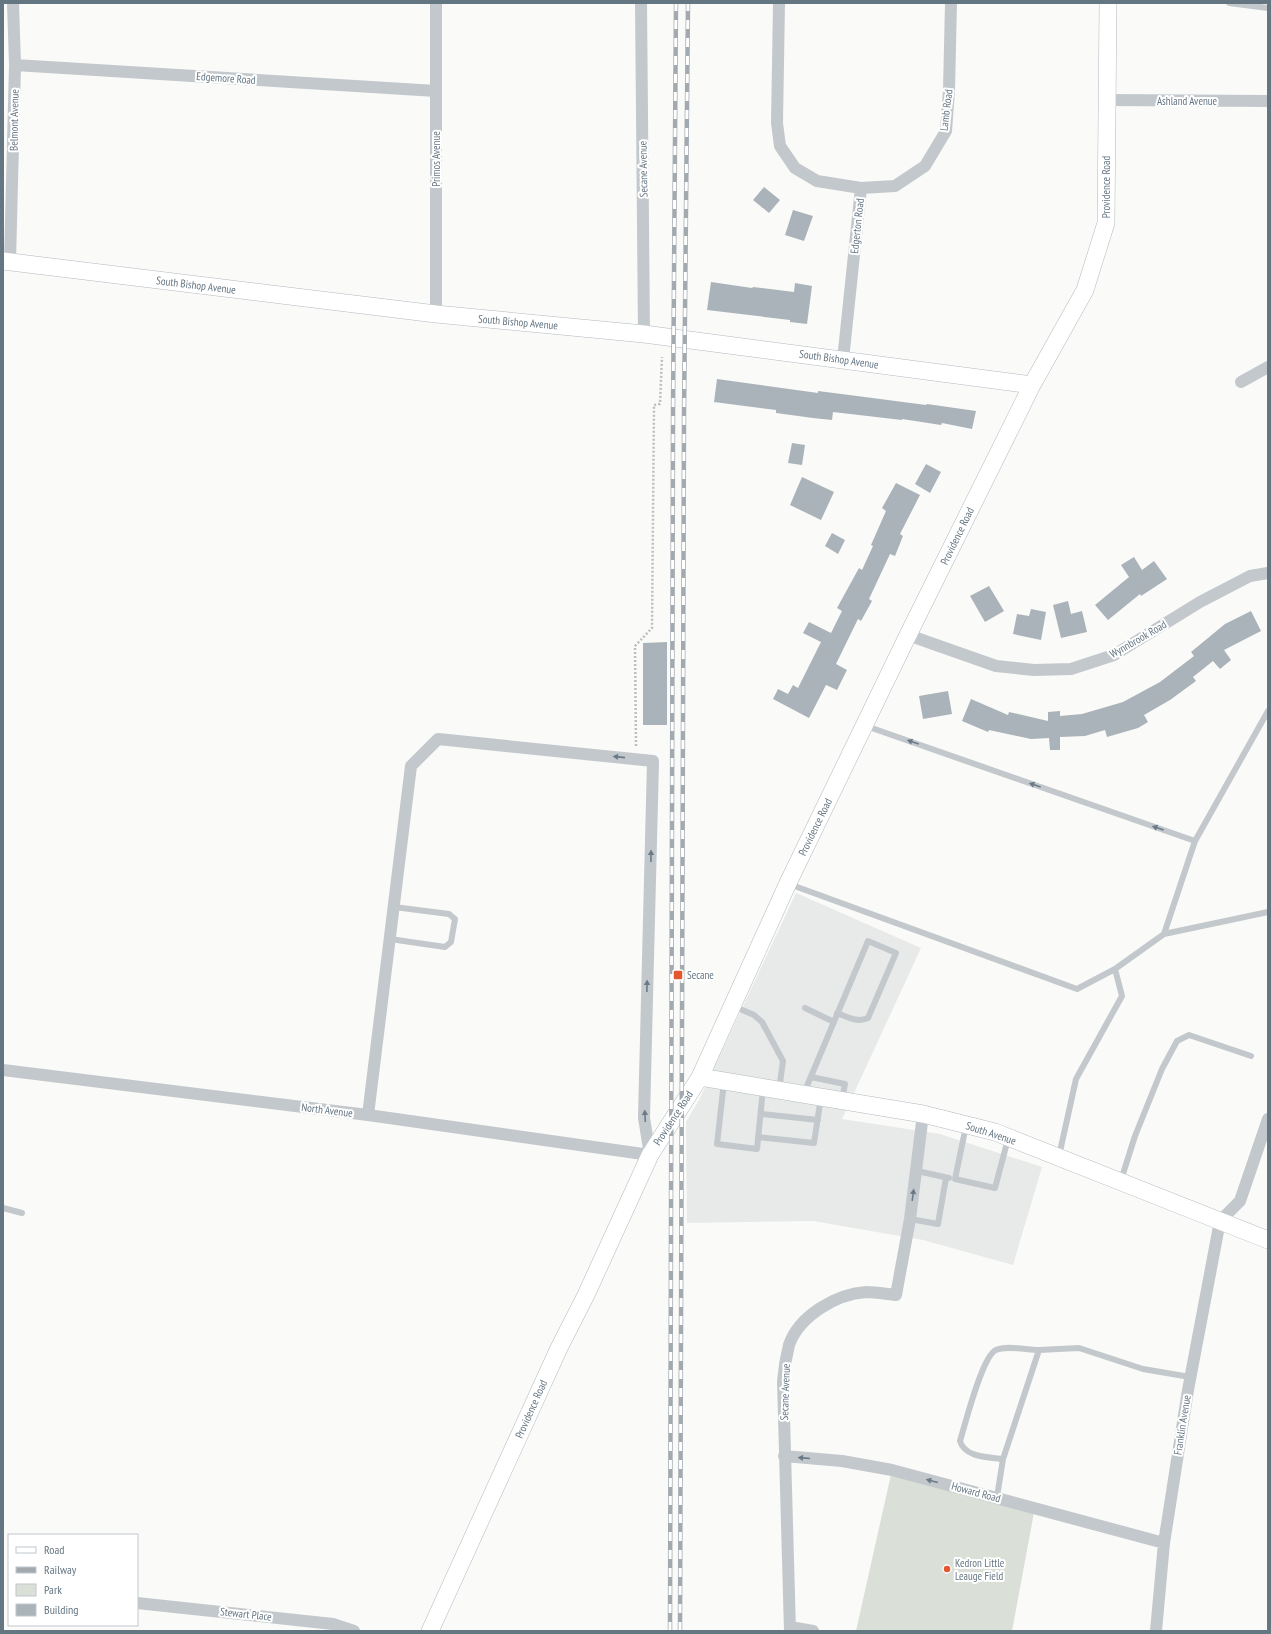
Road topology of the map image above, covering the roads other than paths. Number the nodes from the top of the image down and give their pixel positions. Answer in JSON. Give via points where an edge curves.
{"nodes":[{"id":1,"x":13,"y":3,"type":"edge"},
{"id":2,"x":436,"y":3,"type":"edge"},
{"id":3,"x":641,"y":3,"type":"edge"},
{"id":4,"x":780,"y":3,"type":"edge"},
{"id":5,"x":951,"y":3,"type":"edge"},
{"id":6,"x":1108,"y":3,"type":"edge"},
{"id":7,"x":1229,"y":3,"type":"edge"},
{"id":8,"x":1268,"y":8,"type":"edge"},
{"id":9,"x":15,"y":65,"type":"junction"},
{"id":10,"x":436,"y":91,"type":"junction"},
{"id":11,"x":1106,"y":100,"type":"junction"},
{"id":12,"x":1268,"y":101,"type":"edge"},
{"id":13,"x":861,"y":188,"type":"junction"},
{"id":14,"x":7,"y":261,"type":"edge"},
{"id":15,"x":436,"y":314,"type":"junction"},
{"id":16,"x":644,"y":334,"type":"junction"},
{"id":17,"x":843,"y":360,"type":"junction"},
{"id":18,"x":1268,"y":367,"type":"edge"},
{"id":19,"x":1241,"y":382,"type":"dead end"},
{"id":20,"x":1032,"y":385,"type":"junction"},
{"id":21,"x":1268,"y":573,"type":"edge"},
{"id":22,"x":908,"y":635,"type":"junction"},
{"id":23,"x":1268,"y":711,"type":"edge"},
{"id":24,"x":864,"y":725,"type":"junction"},
{"id":25,"x":1195,"y":841,"type":"junction"},
{"id":26,"x":788,"y":884,"type":"junction"},
{"id":27,"x":394,"y":907,"type":"junction"},
{"id":28,"x":1268,"y":912,"type":"edge"},
{"id":29,"x":1164,"y":934,"type":"junction"},
{"id":30,"x":390,"y":939,"type":"junction"},
{"id":31,"x":1115,"y":969,"type":"junction"},
{"id":32,"x":732,"y":1006,"type":"junction"},
{"id":33,"x":805,"y":1008,"type":"dead end"},
{"id":34,"x":837,"y":1013,"type":"junction"},
{"id":35,"x":834,"y":1022,"type":"junction"},
{"id":36,"x":1251,"y":1056,"type":"dead end"},
{"id":37,"x":3,"y":1070,"type":"edge"},
{"id":38,"x":700,"y":1076,"type":"junction"},
{"id":39,"x":811,"y":1077,"type":"junction"},
{"id":40,"x":724,"y":1080,"type":"junction"},
{"id":41,"x":771,"y":1088,"type":"junction"},
{"id":42,"x":804,"y":1093,"type":"junction"},
{"id":43,"x":822,"y":1096,"type":"junction"},
{"id":44,"x":842,"y":1100,"type":"junction"},
{"id":45,"x":761,"y":1114,"type":"junction"},
{"id":46,"x":923,"y":1114,"type":"junction"},
{"id":47,"x":368,"y":1115,"type":"junction"},
{"id":48,"x":1268,"y":1119,"type":"edge"},
{"id":49,"x":818,"y":1120,"type":"junction"},
{"id":50,"x":967,"y":1125,"type":"junction"},
{"id":51,"x":1008,"y":1137,"type":"junction"},
{"id":52,"x":758,"y":1138,"type":"junction"},
{"id":53,"x":650,"y":1155,"type":"junction"},
{"id":54,"x":1059,"y":1157,"type":"junction"},
{"id":55,"x":917,"y":1171,"type":"junction"},
{"id":56,"x":946,"y":1178,"type":"junction"},
{"id":57,"x":955,"y":1179,"type":"junction"},
{"id":58,"x":1120,"y":1182,"type":"junction"},
{"id":59,"x":3,"y":1208,"type":"edge"},
{"id":60,"x":22,"y":1213,"type":"dead end"},
{"id":61,"x":910,"y":1219,"type":"junction"},
{"id":62,"x":1220,"y":1221,"type":"junction"},
{"id":63,"x":1268,"y":1240,"type":"edge"},
{"id":64,"x":1039,"y":1350,"type":"junction"},
{"id":65,"x":1190,"y":1376,"type":"junction"},
{"id":66,"x":784,"y":1456,"type":"junction"},
{"id":67,"x":1004,"y":1459,"type":"junction"},
{"id":68,"x":997,"y":1498,"type":"junction"},
{"id":69,"x":1164,"y":1543,"type":"junction"},
{"id":70,"x":138,"y":1603,"type":"edge"},
{"id":71,"x":790,"y":1629,"type":"edge"},
{"id":72,"x":354,"y":1631,"type":"edge"},
{"id":73,"x":430,"y":1631,"type":"edge"},
{"id":74,"x":813,"y":1631,"type":"edge"},
{"id":75,"x":1156,"y":1631,"type":"edge"}],
"edges":[{"from":1,"to":9,"type":"street","name":"Belmont Avenue"},
{"from":2,"to":10,"type":"street","name":"Primos Avenue"},
{"from":3,"to":16,"type":"street","name":"Secane Avenue"},
{"from":4,"to":13,"type":"street","name":"Edgerton Road","via":[[777,123],[780,146],[795,168],[817,181]]},
{"from":5,"to":13,"type":"street","name":"Lamb Road","via":[[946,131],[925,166],[895,186]]},
{"from":6,"to":11,"type":"street","name":"Providence Road"},
{"from":7,"to":8,"type":"lane"},
{"from":9,"to":10,"type":"street","name":"Edgemore Road"},
{"from":9,"to":14,"type":"street","name":"Belmont Avenue"},
{"from":10,"to":15,"type":"street","name":"Primos Avenue"},
{"from":11,"to":12,"type":"street","name":"Ashland Avenue"},
{"from":11,"to":20,"type":"street","name":"Providence Road","via":[[1106,223],[1085,290]]},
{"from":13,"to":17,"type":"street","name":"Edgerton Road"},
{"from":14,"to":15,"type":"street","name":"South Bishop Avenue"},
{"from":15,"to":16,"type":"street","name":"South Bishop Avenue"},
{"from":16,"to":17,"type":"street","name":"South Bishop Avenue"},
{"from":17,"to":20,"type":"street","name":"South Bishop Avenue"},
{"from":18,"to":19,"type":"street"},
{"from":20,"to":22,"type":"street","name":"Providence Road"},
{"from":21,"to":22,"type":"street","name":"Wynnbrook Road","via":[[1250,576],[1200,602],[1114,655],[1071,669],[1034,670],[996,666]]},
{"from":22,"to":24,"type":"street","name":"Providence Road"},
{"from":23,"to":25,"type":"lane"},
{"from":25,"to":24,"type":"lane","one_way":true},
{"from":24,"to":26,"type":"street","name":"Providence Road"},
{"from":25,"to":29,"type":"lane"},
{"from":26,"to":31,"type":"lane","via":[[1077,989]]},
{"from":26,"to":32,"type":"street","name":"Providence Road"},
{"from":27,"to":30,"type":"street"},
{"from":27,"to":30,"type":"lane","via":[[449,914],[455,919],[451,942],[444,947]]},
{"from":53,"to":27,"type":"street","one_way":true,"via":[[644,1118],[653,761],[438,739],[411,766]]},
{"from":28,"to":29,"type":"lane"},
{"from":29,"to":31,"type":"lane"},
{"from":30,"to":47,"type":"street"},
{"from":31,"to":54,"type":"lane","via":[[1122,996],[1076,1079]]},
{"from":32,"to":38,"type":"street","name":"Providence Road"},
{"from":32,"to":41,"type":"lane","via":[[754,1015],[762,1022],[783,1061]]},
{"from":33,"to":35,"type":"lane"},
{"from":34,"to":34,"type":"lane","via":[[868,941],[896,953],[868,1018],[857,1021]]},
{"from":34,"to":35,"type":"lane"},
{"from":35,"to":39,"type":"lane"},
{"from":36,"to":58,"type":"lane","via":[[1189,1035],[1177,1041],[1162,1069],[1140,1123]]},
{"from":37,"to":47,"type":"street","name":"North Avenue"},
{"from":38,"to":40,"type":"street","name":"South Avenue"},
{"from":38,"to":53,"type":"street","name":"Providence Road"},
{"from":39,"to":42,"type":"lane"},
{"from":39,"to":44,"type":"lane","via":[[845,1084]]},
{"from":40,"to":41,"type":"street","name":"South Avenue"},
{"from":40,"to":52,"type":"lane","via":[[717,1144],[757,1149]]},
{"from":41,"to":42,"type":"street","name":"South Avenue"},
{"from":41,"to":45,"type":"lane"},
{"from":42,"to":43,"type":"street","name":"South Avenue"},
{"from":43,"to":44,"type":"street","name":"South Avenue"},
{"from":43,"to":49,"type":"lane"},
{"from":44,"to":46,"type":"street","name":"South Avenue"},
{"from":45,"to":49,"type":"lane"},
{"from":45,"to":52,"type":"lane"},
{"from":46,"to":50,"type":"street","name":"South Avenue"},
{"from":46,"to":55,"type":"street","name":"Secane Avenue"},
{"from":47,"to":53,"type":"street","name":"North Avenue"},
{"from":48,"to":62,"type":"street","via":[[1240,1201]]},
{"from":49,"to":52,"type":"lane","via":[[814,1143]]},
{"from":50,"to":51,"type":"street","name":"South Avenue"},
{"from":50,"to":57,"type":"lane"},
{"from":51,"to":54,"type":"street","name":"South Avenue"},
{"from":51,"to":57,"type":"lane","via":[[995,1188]]},
{"from":53,"to":73,"type":"street","name":"Providence Road"},
{"from":54,"to":58,"type":"street","name":"South Avenue"},
{"from":55,"to":56,"type":"lane"},
{"from":61,"to":55,"type":"street","name":"Secane Avenue","one_way":true},
{"from":56,"to":57,"type":"lane"},
{"from":56,"to":61,"type":"lane","via":[[938,1224]]},
{"from":58,"to":62,"type":"street","name":"South Avenue"},
{"from":59,"to":60,"type":"lane"},
{"from":61,"to":66,"type":"street","name":"Secane Avenue","via":[[896,1295],[865,1292],[835,1299],[821,1306],[798,1328],[785,1364],[783,1381]]},
{"from":62,"to":63,"type":"street","name":"South Avenue"},
{"from":62,"to":65,"type":"street","name":"Franklin Avenue"},
{"from":64,"to":65,"type":"lane","via":[[1079,1348],[1143,1369]]},
{"from":64,"to":67,"type":"lane"},
{"from":64,"to":67,"type":"lane","via":[[1002,1348],[994,1350],[984,1363],[960,1441],[967,1452]]},
{"from":65,"to":69,"type":"street","name":"Franklin Avenue"},
{"from":68,"to":66,"type":"street","name":"Howard Road","one_way":true,"via":[[892,1470],[842,1461]]},
{"from":66,"to":71,"type":"street","name":"Secane Avenue"},
{"from":67,"to":68,"type":"lane"},
{"from":68,"to":69,"type":"street","name":"Howard Road"},
{"from":69,"to":75,"type":"street","name":"Franklin Avenue"},
{"from":70,"to":72,"type":"street","name":"Stewart Place","via":[[333,1624]]},
{"from":71,"to":74,"type":"street"}]}
